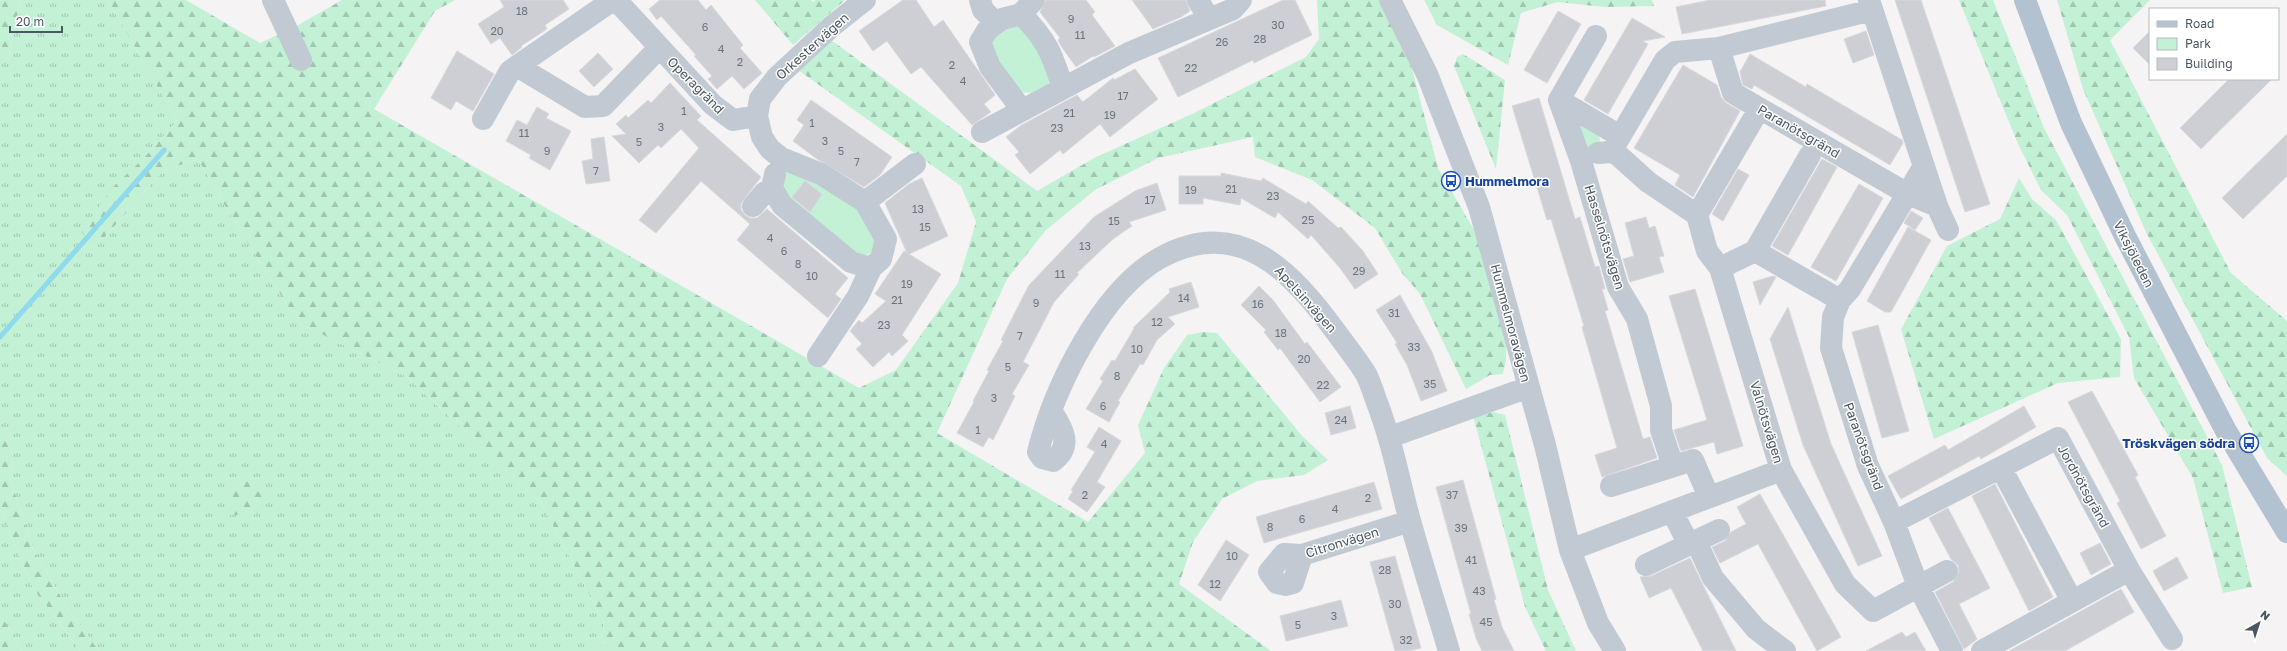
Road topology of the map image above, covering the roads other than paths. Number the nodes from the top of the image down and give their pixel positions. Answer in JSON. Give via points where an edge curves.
{"nodes":[{"id":1,"x":273,"y":0,"type":"edge"},
{"id":2,"x":615,"y":0,"type":"edge"},
{"id":3,"x":865,"y":0,"type":"edge"},
{"id":4,"x":980,"y":0,"type":"edge"},
{"id":5,"x":1198,"y":0,"type":"edge"},
{"id":6,"x":1242,"y":0,"type":"edge"},
{"id":7,"x":1390,"y":0,"type":"edge"},
{"id":8,"x":2025,"y":0,"type":"edge"},
{"id":9,"x":1870,"y":5,"type":"edge"},
{"id":10,"x":1027,"y":7,"type":"edge"},
{"id":11,"x":1209,"y":19,"type":"junction"},
{"id":12,"x":996,"y":23,"type":"junction"},
{"id":13,"x":1596,"y":36,"type":"dead end"},
{"id":14,"x":659,"y":48,"type":"junction"},
{"id":15,"x":1719,"y":48,"type":"junction"},
{"id":16,"x":300,"y":60,"type":"dead end"},
{"id":17,"x":517,"y":66,"type":"junction"},
{"id":18,"x":1063,"y":88,"type":"junction"},
{"id":19,"x":1559,"y":100,"type":"junction"},
{"id":20,"x":1022,"y":110,"type":"junction"},
{"id":21,"x":757,"y":116,"type":"junction"},
{"id":22,"x":1755,"y":116,"type":"dead end"},
{"id":23,"x":483,"y":119,"type":"dead end"},
{"id":24,"x":982,"y":132,"type":"dead end"},
{"id":25,"x":1616,"y":144,"type":"junction"},
{"id":26,"x":1810,"y":155,"type":"dead end"},
{"id":27,"x":781,"y":158,"type":"junction"},
{"id":28,"x":1581,"y":161,"type":"junction"},
{"id":29,"x":915,"y":164,"type":"dead end"},
{"id":30,"x":1924,"y":166,"type":"junction"},
{"id":31,"x":772,"y":188,"type":"junction"},
{"id":32,"x":1906,"y":193,"type":"junction"},
{"id":33,"x":865,"y":202,"type":"junction"},
{"id":34,"x":753,"y":206,"type":"dead end"},
{"id":35,"x":1937,"y":206,"type":"junction"},
{"id":36,"x":1697,"y":215,"type":"junction"},
{"id":37,"x":1948,"y":230,"type":"dead end"},
{"id":38,"x":1755,"y":251,"type":"junction"},
{"id":39,"x":871,"y":268,"type":"junction"},
{"id":40,"x":1720,"y":268,"type":"junction"},
{"id":41,"x":1840,"y":300,"type":"junction"},
{"id":42,"x":818,"y":356,"type":"dead end"},
{"id":43,"x":1529,"y":387,"type":"junction"},
{"id":44,"x":1390,"y":436,"type":"junction"},
{"id":45,"x":1038,"y":452,"type":"dead end"},
{"id":46,"x":1673,"y":466,"type":"junction"},
{"id":47,"x":2001,"y":468,"type":"junction"},
{"id":48,"x":1781,"y":470,"type":"junction"},
{"id":49,"x":1611,"y":486,"type":"dead end"},
{"id":50,"x":1709,"y":497,"type":"junction"},
{"id":51,"x":2265,"y":498,"type":"junction"},
{"id":52,"x":1672,"y":511,"type":"junction"},
{"id":53,"x":1410,"y":521,"type":"junction"},
{"id":54,"x":1894,"y":522,"type":"junction"},
{"id":55,"x":1719,"y":530,"type":"dead end"},
{"id":56,"x":2287,"y":532,"type":"edge"},
{"id":57,"x":1692,"y":543,"type":"junction"},
{"id":58,"x":2287,"y":543,"type":"edge"},
{"id":59,"x":1570,"y":550,"type":"junction"},
{"id":60,"x":1646,"y":564,"type":"dead end"},
{"id":61,"x":2129,"y":570,"type":"junction"},
{"id":62,"x":1947,"y":571,"type":"dead end"},
{"id":63,"x":1277,"y":583,"type":"dead end"},
{"id":64,"x":1918,"y":586,"type":"junction"},
{"id":65,"x":2072,"y":601,"type":"junction"},
{"id":66,"x":2172,"y":639,"type":"dead end"},
{"id":67,"x":1449,"y":651,"type":"edge"},
{"id":68,"x":1615,"y":651,"type":"edge"},
{"id":69,"x":1785,"y":651,"type":"edge"},
{"id":70,"x":1952,"y":651,"type":"edge"},
{"id":71,"x":1982,"y":651,"type":"edge"}],
"edges":[{"from":1,"to":16,"type":"street"},
{"from":2,"to":14,"type":"street","name":"Operagränd"},
{"from":2,"to":17,"type":"street","name":"Operagränd"},
{"from":3,"to":21,"type":"street","name":"Orkestervägen","via":[[831,27],[777,77],[760,99]]},
{"from":4,"to":12,"type":"street","via":[[983,10]]},
{"from":5,"to":11,"type":"street"},
{"from":6,"to":11,"type":"street","via":[[1233,9]]},
{"from":7,"to":43,"type":"street","name":"Hummelmoravägen","via":[[1427,74],[1479,207]]},
{"from":8,"to":51,"type":"main road","name":"Viksjöleden","via":[[2071,123],[2125,236],[2226,431]]},
{"from":9,"to":15,"type":"street"},
{"from":9,"to":30,"type":"street"},
{"from":10,"to":12,"type":"street"},
{"from":10,"to":18,"type":"street","via":[[1036,29],[1053,55]]},
{"from":11,"to":18,"type":"street","via":[[1129,53]]},
{"from":12,"to":20,"type":"street","via":[[988,29],[980,42],[990,67]]},
{"from":13,"to":19,"type":"street"},
{"from":14,"to":17,"type":"street","name":"Operagränd","via":[[603,106],[585,107]]},
{"from":14,"to":21,"type":"street","name":"Operagränd","via":[[713,105],[733,120]]},
{"from":15,"to":25,"type":"street","via":[[1675,52],[1665,60]]},
{"from":15,"to":32,"type":"street","name":"Paranötsgränd","via":[[1733,93]]},
{"from":17,"to":23,"type":"street","name":"Operagränd","via":[[510,71]]},
{"from":18,"to":20,"type":"street"},
{"from":19,"to":25,"type":"street"},
{"from":19,"to":28,"type":"street","name":"Hasselnötsvägen"},
{"from":20,"to":24,"type":"street"},
{"from":21,"to":27,"type":"street","name":"Orkestervägen","via":[[762,137],[770,149]]},
{"from":22,"to":36,"type":"street","name":"Paranötsgränd"},
{"from":25,"to":28,"type":"street"},
{"from":25,"to":36,"type":"street","via":[[1618,155],[1648,182]]},
{"from":26,"to":38,"type":"street","name":"Paranötsgränd"},
{"from":27,"to":31,"type":"street"},
{"from":27,"to":33,"type":"street","name":"Orkestervägen","via":[[821,174]]},
{"from":28,"to":46,"type":"street","name":"Hasselnötsvägen","via":[[1618,287],[1637,319],[1661,406],[1661,430]]},
{"from":29,"to":33,"type":"street"},
{"from":30,"to":32,"type":"street","name":"Paranötsgränd"},
{"from":30,"to":35,"type":"street"},
{"from":31,"to":34,"type":"street"},
{"from":31,"to":39,"type":"street","via":[[782,205],[851,262]]},
{"from":32,"to":35,"type":"street","name":"Paranötsgränd"},
{"from":32,"to":41,"type":"street","name":"Paranötsgränd","via":[[1850,289]]},
{"from":33,"to":39,"type":"street","name":"Orkestervägen","via":[[886,239],[881,259]]},
{"from":35,"to":37,"type":"street"},
{"from":36,"to":40,"type":"street","name":"Valnötsvägen","via":[[1707,251]]},
{"from":38,"to":40,"type":"street"},
{"from":38,"to":41,"type":"street"},
{"from":39,"to":42,"type":"street","name":"Orkestervägen","via":[[858,296]]},
{"from":40,"to":48,"type":"street","name":"Valnötsvägen"},
{"from":41,"to":54,"type":"street","name":"Paranötsgränd","via":[[1833,317],[1831,348],[1868,466]]},
{"from":43,"to":44,"type":"street"},
{"from":43,"to":59,"type":"street","name":"Hummelmoravägen"},
{"from":44,"to":45,"type":"street","name":"Apelsinvägen","via":[[1366,375],[1318,309],[1283,270],[1263,256],[1218,242],[1192,244],[1171,252],[1152,263],[1128,283],[1107,306],[1073,362],[1044,430]]},
{"from":44,"to":53,"type":"street","name":"Apelsinvägen"},
{"from":46,"to":49,"type":"street"},
{"from":46,"to":50,"type":"street","via":[[1693,460]]},
{"from":47,"to":54,"type":"street","name":"Jordnötsgränd"},
{"from":47,"to":61,"type":"street","name":"Jordnötsgränd","via":[[2058,438]]},
{"from":47,"to":65,"type":"street"},
{"from":48,"to":50,"type":"street"},
{"from":48,"to":64,"type":"street","name":"Valnötsvägen","via":[[1845,584],[1873,611]]},
{"from":50,"to":52,"type":"street"},
{"from":51,"to":56,"type":"main road","name":"Viksjöleden"},
{"from":51,"to":58,"type":"main road","name":"Viksjöleden"},
{"from":52,"to":57,"type":"street"},
{"from":52,"to":59,"type":"street"},
{"from":53,"to":63,"type":"street","name":"Citronvägen","via":[[1302,555],[1284,554],[1269,572]]},
{"from":53,"to":67,"type":"street","name":"Apelsinvägen"},
{"from":54,"to":64,"type":"street"},
{"from":55,"to":57,"type":"street"},
{"from":57,"to":60,"type":"street"},
{"from":57,"to":69,"type":"street","via":[[1713,578],[1756,629]]},
{"from":59,"to":68,"type":"street","name":"Hummelmoravägen","via":[[1598,623]]},
{"from":61,"to":65,"type":"street"},
{"from":61,"to":66,"type":"street","name":"Jordnötsgränd"},
{"from":62,"to":64,"type":"street"},
{"from":64,"to":70,"type":"street"},
{"from":65,"to":71,"type":"street"}]}
